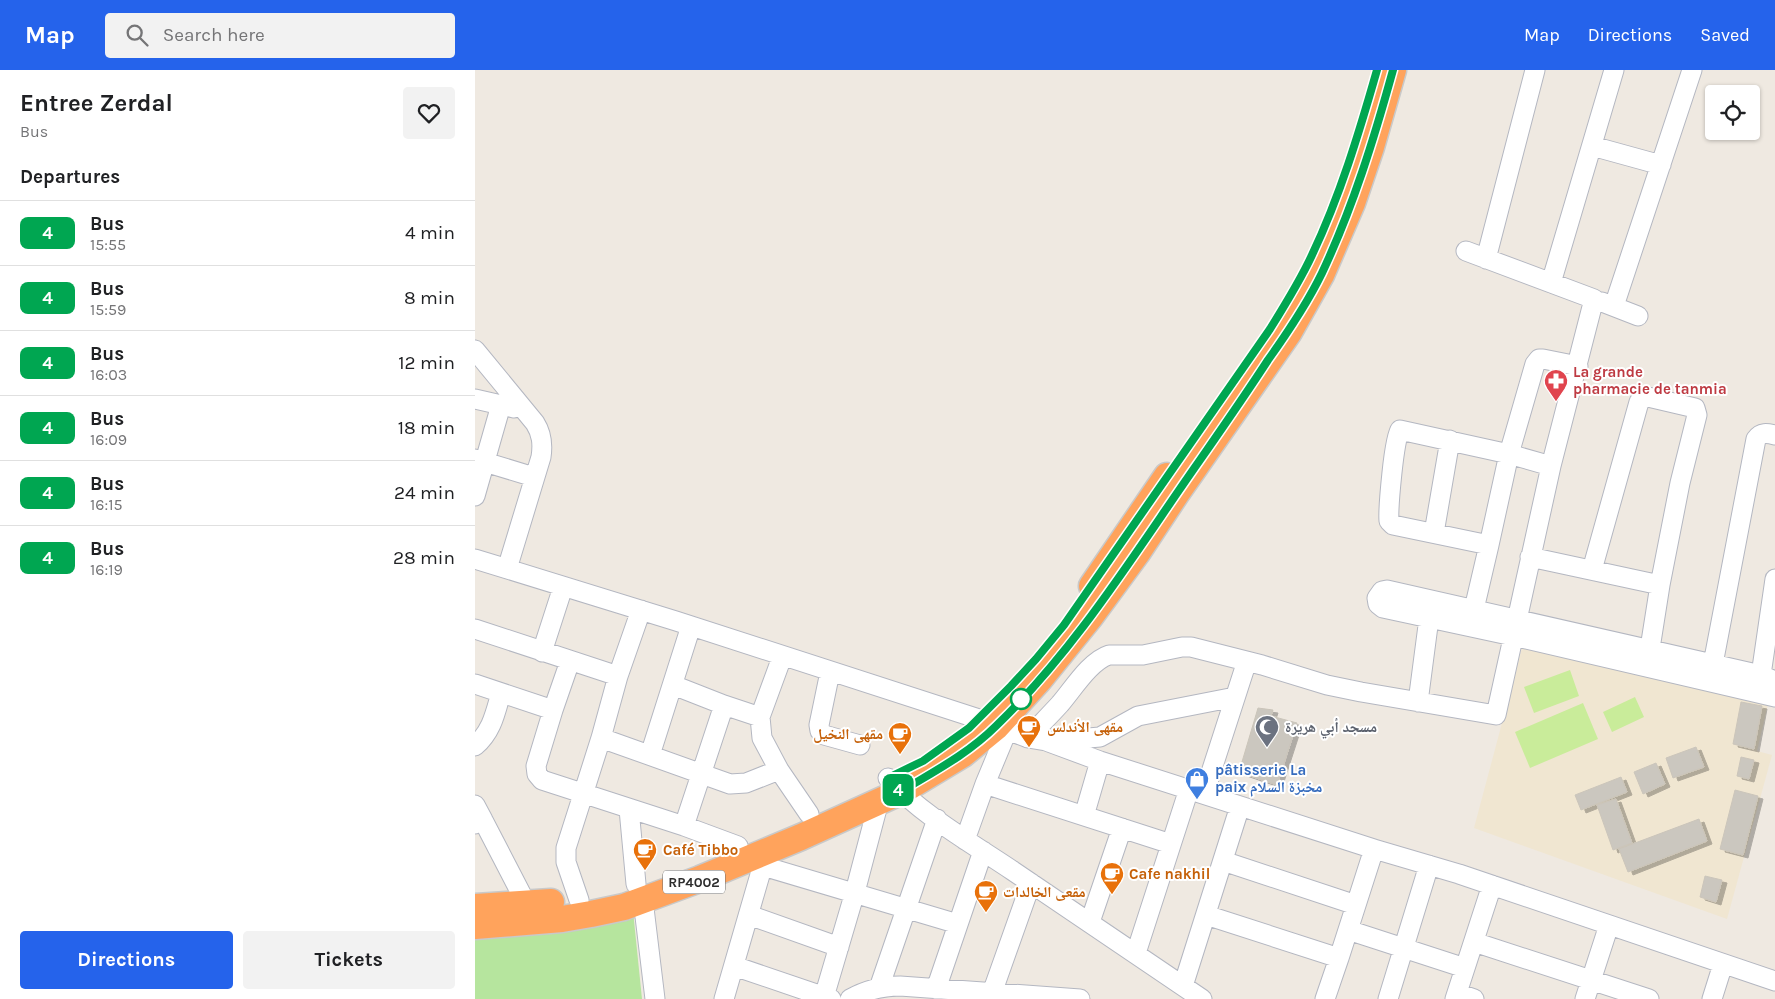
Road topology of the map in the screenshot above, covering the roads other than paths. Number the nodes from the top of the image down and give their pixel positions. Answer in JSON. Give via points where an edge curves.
{"nodes":[{"id":1,"x":1377,"y":70,"type":"edge"},
{"id":2,"x":1393,"y":70,"type":"edge"},
{"id":3,"x":1535,"y":70,"type":"edge"},
{"id":4,"x":1614,"y":70,"type":"edge"},
{"id":5,"x":1693,"y":70,"type":"edge"},
{"id":6,"x":1592,"y":146,"type":"junction"},
{"id":7,"x":1661,"y":165,"type":"junction"},
{"id":8,"x":1466,"y":251,"type":"dead end"},
{"id":9,"x":1486,"y":258,"type":"junction"},
{"id":10,"x":1551,"y":283,"type":"junction"},
{"id":11,"x":1594,"y":299,"type":"junction"},
{"id":12,"x":1614,"y":306,"type":"junction"},
{"id":13,"x":1638,"y":316,"type":"dead end"},
{"id":14,"x":475,"y":350,"type":"edge"},
{"id":15,"x":1578,"y":366,"type":"junction"},
{"id":16,"x":475,"y":399,"type":"edge"},
{"id":17,"x":501,"y":405,"type":"junction"},
{"id":18,"x":525,"y":410,"type":"junction"},
{"id":19,"x":1775,"y":436,"type":"edge"},
{"id":20,"x":1450,"y":440,"type":"junction"},
{"id":21,"x":1509,"y":454,"type":"junction"},
{"id":22,"x":480,"y":461,"type":"edge"},
{"id":23,"x":1551,"y":466,"type":"junction"},
{"id":24,"x":535,"y":476,"type":"junction"},
{"id":25,"x":475,"y":496,"type":"edge"},
{"id":26,"x":1434,"y":533,"type":"junction"},
{"id":27,"x":1489,"y":545,"type":"junction"},
{"id":28,"x":1530,"y":557,"type":"junction"},
{"id":29,"x":476,"y":564,"type":"edge"},
{"id":30,"x":507,"y":569,"type":"junction"},
{"id":31,"x":1591,"y":570,"type":"junction"},
{"id":32,"x":1775,"y":580,"type":"edge"},
{"id":33,"x":1660,"y":585,"type":"junction"},
{"id":34,"x":563,"y":586,"type":"junction"},
{"id":35,"x":641,"y":610,"type":"junction"},
{"id":36,"x":1429,"y":618,"type":"junction"},
{"id":37,"x":1472,"y":619,"type":"junction"},
{"id":38,"x":691,"y":626,"type":"junction"},
{"id":39,"x":1515,"y":628,"type":"junction"},
{"id":40,"x":475,"y":629,"type":"edge"},
{"id":41,"x":541,"y":652,"type":"junction"},
{"id":42,"x":782,"y":657,"type":"junction"},
{"id":43,"x":1649,"y":658,"type":"junction"},
{"id":44,"x":570,"y":661,"type":"junction"},
{"id":45,"x":1247,"y":661,"type":"junction"},
{"id":46,"x":1713,"y":664,"type":"junction"},
{"id":47,"x":830,"y":672,"type":"junction"},
{"id":48,"x":618,"y":676,"type":"junction"},
{"id":49,"x":1768,"y":678,"type":"edge"},
{"id":50,"x":475,"y":684,"type":"edge"},
{"id":51,"x":673,"y":685,"type":"junction"},
{"id":52,"x":501,"y":693,"type":"junction"},
{"id":53,"x":1775,"y":697,"type":"edge"},
{"id":54,"x":1235,"y":698,"type":"junction"},
{"id":55,"x":1419,"y":702,"type":"junction"},
{"id":56,"x":724,"y":705,"type":"junction"},
{"id":57,"x":553,"y":710,"type":"junction"},
{"id":58,"x":760,"y":717,"type":"junction"},
{"id":59,"x":994,"y":726,"type":"junction"},
{"id":60,"x":601,"y":738,"type":"junction"},
{"id":61,"x":1037,"y":739,"type":"junction"},
{"id":62,"x":860,"y":745,"type":"dead end"},
{"id":63,"x":475,"y":746,"type":"edge"},
{"id":64,"x":650,"y":756,"type":"junction"},
{"id":65,"x":1100,"y":761,"type":"junction"},
{"id":66,"x":779,"y":770,"type":"junction"},
{"id":67,"x":703,"y":774,"type":"junction"},
{"id":68,"x":985,"y":784,"type":"junction"},
{"id":69,"x":889,"y":790,"type":"junction"},
{"id":70,"x":1196,"y":792,"type":"junction"},
{"id":71,"x":583,"y":794,"type":"junction"},
{"id":72,"x":1240,"y":806,"type":"junction"},
{"id":73,"x":629,"y":809,"type":"junction"},
{"id":74,"x":809,"y":814,"type":"junction"},
{"id":75,"x":1084,"y":816,"type":"junction"},
{"id":76,"x":478,"y":817,"type":"edge"},
{"id":77,"x":937,"y":820,"type":"junction"},
{"id":78,"x":684,"y":826,"type":"junction"},
{"id":79,"x":1122,"y":828,"type":"junction"},
{"id":80,"x":965,"y":840,"type":"junction"},
{"id":81,"x":1171,"y":844,"type":"junction"},
{"id":82,"x":738,"y":846,"type":"junction"},
{"id":83,"x":1374,"y":849,"type":"junction"},
{"id":84,"x":983,"y":851,"type":"junction"},
{"id":85,"x":765,"y":859,"type":"junction"},
{"id":86,"x":1223,"y":861,"type":"junction"},
{"id":87,"x":1429,"y":865,"type":"junction"},
{"id":88,"x":1031,"y":883,"type":"junction"},
{"id":89,"x":1492,"y":885,"type":"junction"},
{"id":90,"x":640,"y":892,"type":"junction"},
{"id":91,"x":855,"y":892,"type":"junction"},
{"id":92,"x":579,"y":900,"type":"junction"},
{"id":93,"x":527,"y":905,"type":"junction"},
{"id":94,"x":1356,"y":905,"type":"junction"},
{"id":95,"x":475,"y":906,"type":"edge"},
{"id":96,"x":906,"y":908,"type":"junction"},
{"id":97,"x":749,"y":915,"type":"junction"},
{"id":98,"x":1206,"y":916,"type":"junction"},
{"id":99,"x":1089,"y":922,"type":"junction"},
{"id":100,"x":958,"y":924,"type":"junction"},
{"id":101,"x":1609,"y":925,"type":"junction"},
{"id":102,"x":475,"y":926,"type":"edge"},
{"id":103,"x":1348,"y":930,"type":"junction"},
{"id":104,"x":1474,"y":942,"type":"junction"},
{"id":105,"x":839,"y":947,"type":"junction"},
{"id":106,"x":1404,"y":948,"type":"junction"},
{"id":107,"x":1136,"y":953,"type":"junction"},
{"id":108,"x":1339,"y":958,"type":"junction"},
{"id":109,"x":1723,"y":964,"type":"junction"},
{"id":110,"x":734,"y":966,"type":"junction"},
{"id":111,"x":1465,"y":968,"type":"junction"},
{"id":112,"x":1591,"y":980,"type":"junction"},
{"id":113,"x":1775,"y":981,"type":"edge"},
{"id":114,"x":1183,"y":986,"type":"junction"},
{"id":115,"x":879,"y":988,"type":"junction"},
{"id":116,"x":936,"y":989,"type":"junction"},
{"id":117,"x":983,"y":995,"type":"edge"},
{"id":118,"x":1032,"y":997,"type":"edge"},
{"id":119,"x":1462,"y":997,"type":"edge"},
{"id":120,"x":828,"y":998,"type":"edge"},
{"id":121,"x":655,"y":999,"type":"edge"},
{"id":122,"x":724,"y":999,"type":"edge"},
{"id":123,"x":849,"y":999,"type":"edge"},
{"id":124,"x":1080,"y":999,"type":"edge"},
{"id":125,"x":1202,"y":999,"type":"edge"},
{"id":126,"x":1325,"y":999,"type":"edge"},
{"id":127,"x":1388,"y":999,"type":"edge"},
{"id":128,"x":1585,"y":999,"type":"edge"},
{"id":129,"x":1649,"y":999,"type":"edge"},
{"id":130,"x":1712,"y":999,"type":"edge"}],
"edges":[{"from":1,"to":59,"type":"highway","number":"RP4002","via":[[1323,232],[1300,279],[1270,329],[1064,625],[1011,686]]},
{"from":2,"to":59,"type":"highway","number":"RP4002","via":[[1352,203],[1321,275],[1289,332],[1090,617],[1039,680]]},
{"from":3,"to":9,"type":"street"},
{"from":4,"to":6,"type":"street"},
{"from":5,"to":7,"type":"street"},
{"from":6,"to":7,"type":"street"},
{"from":6,"to":10,"type":"street"},
{"from":7,"to":12,"type":"street"},
{"from":8,"to":9,"type":"street"},
{"from":9,"to":10,"type":"street"},
{"from":10,"to":11,"type":"street"},
{"from":11,"to":12,"type":"street"},
{"from":11,"to":15,"type":"street"},
{"from":12,"to":13,"type":"street"},
{"from":14,"to":18,"type":"street"},
{"from":15,"to":21,"type":"street","via":[[1543,359],[1537,361]]},
{"from":15,"to":23,"type":"street"},
{"from":16,"to":17,"type":"street"},
{"from":17,"to":18,"type":"street"},
{"from":17,"to":22,"type":"street"},
{"from":18,"to":24,"type":"street","via":[[541,434],[542,449]]},
{"from":19,"to":46,"type":"street","via":[[1765,433],[1755,439]]},
{"from":20,"to":21,"type":"street"},
{"from":20,"to":26,"type":"street"},
{"from":20,"to":26,"type":"street","via":[[1404,430],[1397,434],[1389,521],[1393,525]]},
{"from":21,"to":23,"type":"street"},
{"from":21,"to":27,"type":"street"},
{"from":22,"to":24,"type":"street"},
{"from":22,"to":25,"type":"street"},
{"from":23,"to":28,"type":"street"},
{"from":24,"to":30,"type":"street"},
{"from":26,"to":27,"type":"street"},
{"from":27,"to":37,"type":"street"},
{"from":28,"to":31,"type":"street"},
{"from":28,"to":39,"type":"street"},
{"from":29,"to":30,"type":"street"},
{"from":30,"to":34,"type":"street"},
{"from":31,"to":33,"type":"street"},
{"from":31,"to":33,"type":"street","via":[[1638,405],[1646,398],[1691,406],[1697,415]]},
{"from":32,"to":49,"type":"street"},
{"from":33,"to":43,"type":"street"},
{"from":34,"to":35,"type":"street"},
{"from":34,"to":41,"type":"street"},
{"from":35,"to":38,"type":"street"},
{"from":35,"to":48,"type":"street"},
{"from":36,"to":37,"type":"street"},
{"from":36,"to":37,"type":"street","via":[[1381,607],[1378,595],[1387,590]]},
{"from":36,"to":55,"type":"street"},
{"from":37,"to":39,"type":"street"},
{"from":38,"to":42,"type":"street"},
{"from":38,"to":51,"type":"street"},
{"from":39,"to":43,"type":"street"},
{"from":39,"to":55,"type":"street","via":[[1496,715]]},
{"from":40,"to":41,"type":"street"},
{"from":41,"to":44,"type":"street"},
{"from":42,"to":47,"type":"street"},
{"from":42,"to":58,"type":"street"},
{"from":43,"to":46,"type":"street"},
{"from":43,"to":53,"type":"street"},
{"from":44,"to":48,"type":"street"},
{"from":44,"to":57,"type":"street"},
{"from":45,"to":54,"type":"street"},
{"from":45,"to":55,"type":"street","via":[[1327,685]]},
{"from":45,"to":61,"type":"street","via":[[1191,646],[1143,655],[1109,654],[1095,663],[1062,702]]},
{"from":46,"to":49,"type":"street"},
{"from":47,"to":59,"type":"street"},
{"from":47,"to":62,"type":"street","via":[[820,731]]},
{"from":48,"to":60,"type":"street"},
{"from":50,"to":52,"type":"street"},
{"from":51,"to":56,"type":"street"},
{"from":51,"to":64,"type":"street"},
{"from":52,"to":57,"type":"street"},
{"from":52,"to":63,"type":"street","via":[[489,730]]},
{"from":54,"to":61,"type":"street","via":[[1138,716],[1100,737]]},
{"from":54,"to":70,"type":"street"},
{"from":56,"to":58,"type":"street"},
{"from":56,"to":67,"type":"street"},
{"from":57,"to":71,"type":"street","via":[[536,766],[537,774],[543,780]]},
{"from":58,"to":66,"type":"street","via":[[762,738]]},
{"from":59,"to":61,"type":"street"},
{"from":59,"to":68,"type":"street"},
{"from":59,"to":69,"type":"highway","number":"RP4002","via":[[963,754]]},
{"from":60,"to":64,"type":"street"},
{"from":60,"to":71,"type":"street"},
{"from":61,"to":65,"type":"street"},
{"from":64,"to":67,"type":"street"},
{"from":65,"to":70,"type":"street"},
{"from":65,"to":75,"type":"street"},
{"from":66,"to":67,"type":"street","via":[[735,785]]},
{"from":66,"to":74,"type":"street"},
{"from":67,"to":78,"type":"street"},
{"from":68,"to":75,"type":"street"},
{"from":68,"to":80,"type":"street"},
{"from":69,"to":74,"type":"highway","number":"RP4002"},
{"from":69,"to":77,"type":"street"},
{"from":69,"to":85,"type":"highway","number":"RP4002"},
{"from":69,"to":91,"type":"street"},
{"from":70,"to":72,"type":"street"},
{"from":70,"to":81,"type":"street"},
{"from":71,"to":73,"type":"street"},
{"from":71,"to":92,"type":"street","via":[[565,855]]},
{"from":72,"to":83,"type":"street"},
{"from":72,"to":86,"type":"street"},
{"from":73,"to":78,"type":"street"},
{"from":73,"to":90,"type":"street"},
{"from":74,"to":82,"type":"highway","number":"RP4002"},
{"from":75,"to":79,"type":"street"},
{"from":76,"to":93,"type":"street"},
{"from":77,"to":80,"type":"street"},
{"from":77,"to":96,"type":"street"},
{"from":78,"to":82,"type":"street"},
{"from":79,"to":81,"type":"street"},
{"from":79,"to":99,"type":"street"},
{"from":80,"to":84,"type":"street"},
{"from":81,"to":107,"type":"street"},
{"from":82,"to":90,"type":"highway","number":"RP4002"},
{"from":83,"to":87,"type":"street"},
{"from":83,"to":94,"type":"street"},
{"from":84,"to":88,"type":"street"},
{"from":84,"to":100,"type":"street"},
{"from":85,"to":90,"type":"highway","number":"RP4002","via":[[700,879]]},
{"from":85,"to":91,"type":"street"},
{"from":85,"to":97,"type":"street"},
{"from":86,"to":94,"type":"street"},
{"from":86,"to":98,"type":"street"},
{"from":87,"to":89,"type":"street"},
{"from":87,"to":106,"type":"street"},
{"from":88,"to":99,"type":"street"},
{"from":88,"to":117,"type":"street"},
{"from":89,"to":101,"type":"street"},
{"from":89,"to":104,"type":"street"},
{"from":90,"to":92,"type":"highway","number":"RP4002"},
{"from":90,"to":102,"type":"highway","number":"RP4002","via":[[624,907],[562,919]]},
{"from":90,"to":121,"type":"street"},
{"from":91,"to":96,"type":"street"},
{"from":91,"to":105,"type":"street"},
{"from":92,"to":93,"type":"highway","number":"RP4002"},
{"from":93,"to":95,"type":"highway","number":"RP4002"},
{"from":94,"to":103,"type":"street"},
{"from":96,"to":100,"type":"street"},
{"from":96,"to":115,"type":"street"},
{"from":97,"to":105,"type":"street"},
{"from":97,"to":110,"type":"street"},
{"from":98,"to":108,"type":"street"},
{"from":98,"to":114,"type":"street"},
{"from":99,"to":107,"type":"street"},
{"from":100,"to":116,"type":"street"},
{"from":101,"to":109,"type":"street"},
{"from":101,"to":112,"type":"street"},
{"from":103,"to":106,"type":"street"},
{"from":103,"to":108,"type":"street"},
{"from":104,"to":111,"type":"street"},
{"from":104,"to":112,"type":"street"},
{"from":105,"to":120,"type":"street"},
{"from":106,"to":111,"type":"street"},
{"from":106,"to":127,"type":"street"},
{"from":107,"to":114,"type":"street"},
{"from":108,"to":126,"type":"street"},
{"from":109,"to":113,"type":"street"},
{"from":109,"to":130,"type":"street"},
{"from":110,"to":120,"type":"street"},
{"from":110,"to":122,"type":"street"},
{"from":111,"to":119,"type":"street"},
{"from":112,"to":128,"type":"street"},
{"from":112,"to":129,"type":"street"},
{"from":114,"to":125,"type":"street"},
{"from":115,"to":116,"type":"street"},
{"from":115,"to":123,"type":"street"},
{"from":116,"to":117,"type":"street"},
{"from":117,"to":118,"type":"street"},
{"from":118,"to":124,"type":"street"}]}
